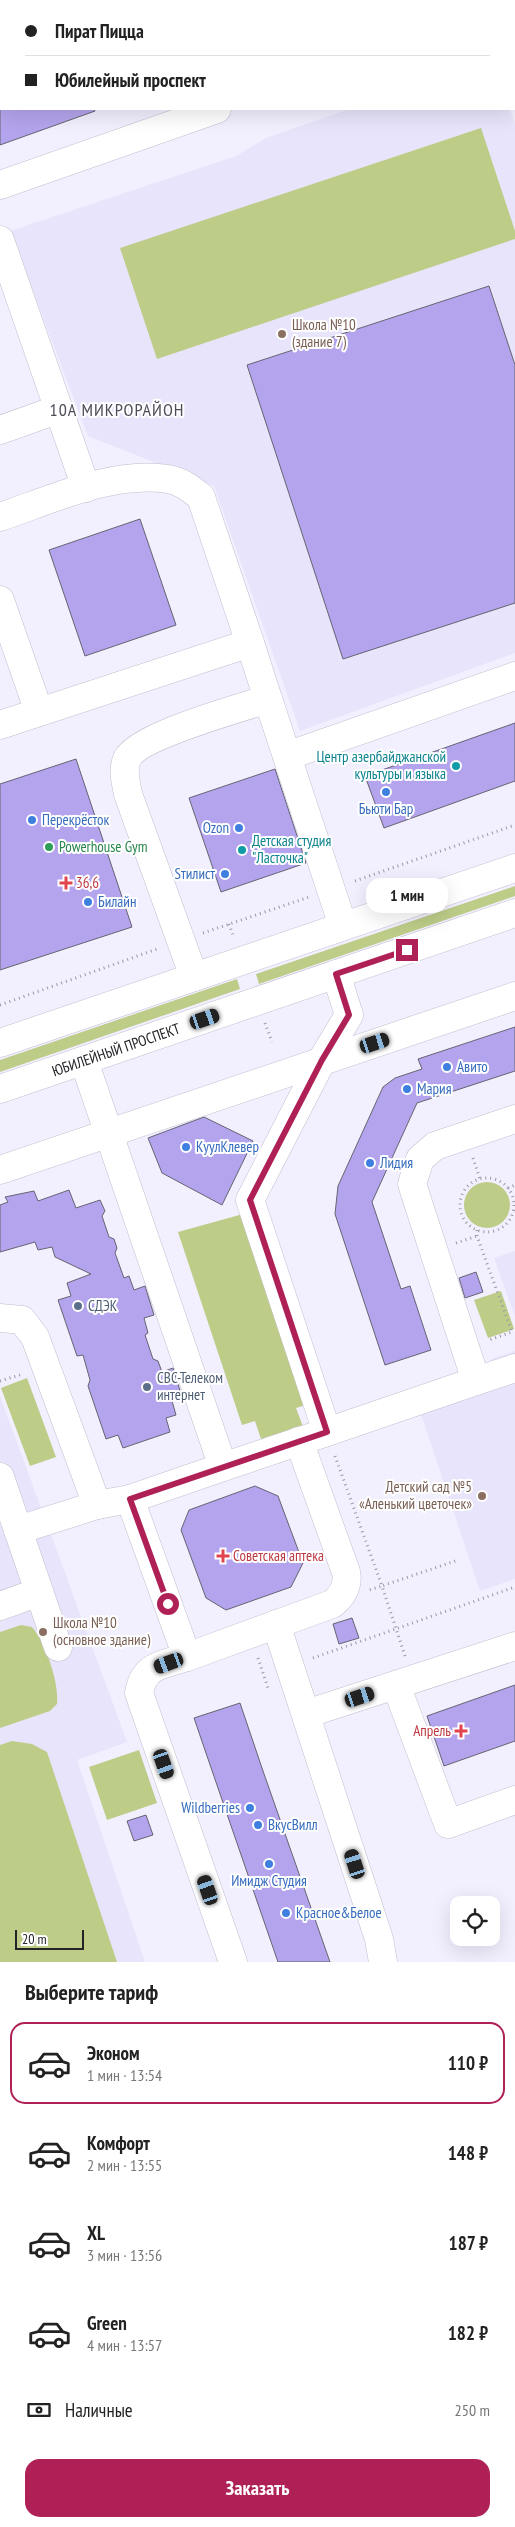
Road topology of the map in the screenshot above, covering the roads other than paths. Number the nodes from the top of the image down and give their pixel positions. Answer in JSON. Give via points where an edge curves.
{"nodes":[{"id":1,"x":214,"y":110,"type":"edge"},
{"id":2,"x":0,"y":185,"type":"edge"},
{"id":3,"x":0,"y":240,"type":"edge"},
{"id":4,"x":59,"y":409,"type":"junction"},
{"id":5,"x":0,"y":430,"type":"edge"},
{"id":6,"x":86,"y":488,"type":"junction"},
{"id":7,"x":0,"y":518,"type":"edge"},
{"id":8,"x":0,"y":600,"type":"edge"},
{"id":9,"x":250,"y":643,"type":"junction"},
{"id":10,"x":515,"y":676,"type":"edge"},
{"id":11,"x":268,"y":699,"type":"junction"},
{"id":12,"x":39,"y":712,"type":"junction"},
{"id":13,"x":0,"y":724,"type":"edge"},
{"id":14,"x":287,"y":756,"type":"junction"},
{"id":15,"x":515,"y":868,"type":"edge"},
{"id":16,"x":515,"y":913,"type":"edge"},
{"id":17,"x":343,"y":926,"type":"junction"},
{"id":18,"x":336,"y":974,"type":"junction"},
{"id":19,"x":194,"y":977,"type":"junction"},
{"id":20,"x":515,"y":996,"type":"edge"},
{"id":21,"x":0,"y":1043,"type":"edge"},
{"id":22,"x":84,"y":1060,"type":"junction"},
{"id":23,"x":322,"y":1060,"type":"junction"},
{"id":24,"x":0,"y":1089,"type":"edge"},
{"id":25,"x":515,"y":1119,"type":"edge"},
{"id":26,"x":108,"y":1132,"type":"junction"},
{"id":27,"x":0,"y":1170,"type":"edge"},
{"id":28,"x":0,"y":1318,"type":"edge"},
{"id":29,"x":515,"y":1368,"type":"edge"},
{"id":30,"x":476,"y":1381,"type":"junction"},
{"id":31,"x":327,"y":1432,"type":"junction"},
{"id":32,"x":299,"y":1441,"type":"junction"},
{"id":33,"x":223,"y":1467,"type":"junction"},
{"id":34,"x":0,"y":1478,"type":"edge"},
{"id":35,"x":130,"y":1499,"type":"junction"},
{"id":36,"x":97,"y":1505,"type":"junction"},
{"id":37,"x":18,"y":1530,"type":"junction"},
{"id":38,"x":39,"y":1592,"type":"junction"},
{"id":39,"x":0,"y":1606,"type":"edge"},
{"id":40,"x":276,"y":1624,"type":"junction"},
{"id":41,"x":515,"y":1646,"type":"edge"},
{"id":42,"x":58,"y":1647,"type":"dead end"},
{"id":43,"x":187,"y":1657,"type":"junction"},
{"id":44,"x":396,"y":1685,"type":"junction"},
{"id":45,"x":306,"y":1714,"type":"junction"},
{"id":46,"x":515,"y":1800,"type":"edge"},
{"id":47,"x":232,"y":1962,"type":"edge"},
{"id":48,"x":383,"y":1962,"type":"edge"}],
"edges":[{"from":1,"to":2,"type":"street"},
{"from":3,"to":4,"type":"street"},
{"from":4,"to":5,"type":"street"},
{"from":4,"to":6,"type":"street"},
{"from":6,"to":7,"type":"street"},
{"from":6,"to":9,"type":"street","via":[[170,474],[202,497]]},
{"from":8,"to":12,"type":"street"},
{"from":9,"to":11,"type":"street"},
{"from":9,"to":12,"type":"street"},
{"from":10,"to":14,"type":"street"},
{"from":11,"to":14,"type":"street"},
{"from":11,"to":19,"type":"street","via":[[154,738],[135,749],[126,760],[124,776],[128,794]]},
{"from":12,"to":13,"type":"street"},
{"from":14,"to":17,"type":"street"},
{"from":15,"to":17,"type":"street"},
{"from":16,"to":18,"type":"street","name":"ЮБИЛЕЙНЫЙ ПРОСПЕКТ"},
{"from":17,"to":19,"type":"street"},
{"from":18,"to":22,"type":"street","name":"ЮБИЛЕЙНЫЙ ПРОСПЕКТ"},
{"from":18,"to":23,"type":"street","via":[[349,1015]]},
{"from":19,"to":21,"type":"street"},
{"from":20,"to":23,"type":"street"},
{"from":22,"to":24,"type":"street","name":"ЮБИЛЕЙНЫЙ ПРОСПЕКТ"},
{"from":22,"to":26,"type":"street"},
{"from":23,"to":26,"type":"street"},
{"from":23,"to":31,"type":"street","via":[[250,1200]]},
{"from":25,"to":30,"type":"street","via":[[435,1146],[420,1159],[413,1179],[414,1196]]},
{"from":26,"to":27,"type":"street"},
{"from":26,"to":33,"type":"street"},
{"from":28,"to":36,"type":"street","via":[[22,1320],[35,1337]]},
{"from":29,"to":30,"type":"street"},
{"from":30,"to":31,"type":"street"},
{"from":31,"to":32,"type":"street"},
{"from":32,"to":33,"type":"street"},
{"from":32,"to":40,"type":"street","via":[[347,1578],[341,1596],[332,1604]]},
{"from":33,"to":35,"type":"street"},
{"from":34,"to":37,"type":"street"},
{"from":35,"to":36,"type":"street"},
{"from":35,"to":43,"type":"street"},
{"from":36,"to":37,"type":"street"},
{"from":37,"to":38,"type":"street"},
{"from":38,"to":39,"type":"street"},
{"from":38,"to":42,"type":"street"},
{"from":40,"to":43,"type":"street"},
{"from":40,"to":45,"type":"street"},
{"from":41,"to":44,"type":"street"},
{"from":43,"to":47,"type":"street","via":[[151,1669],[142,1678],[139,1692]]},
{"from":44,"to":45,"type":"street"},
{"from":44,"to":46,"type":"street","via":[[448,1824]]},
{"from":45,"to":48,"type":"street","via":[[379,1939]]}]}
